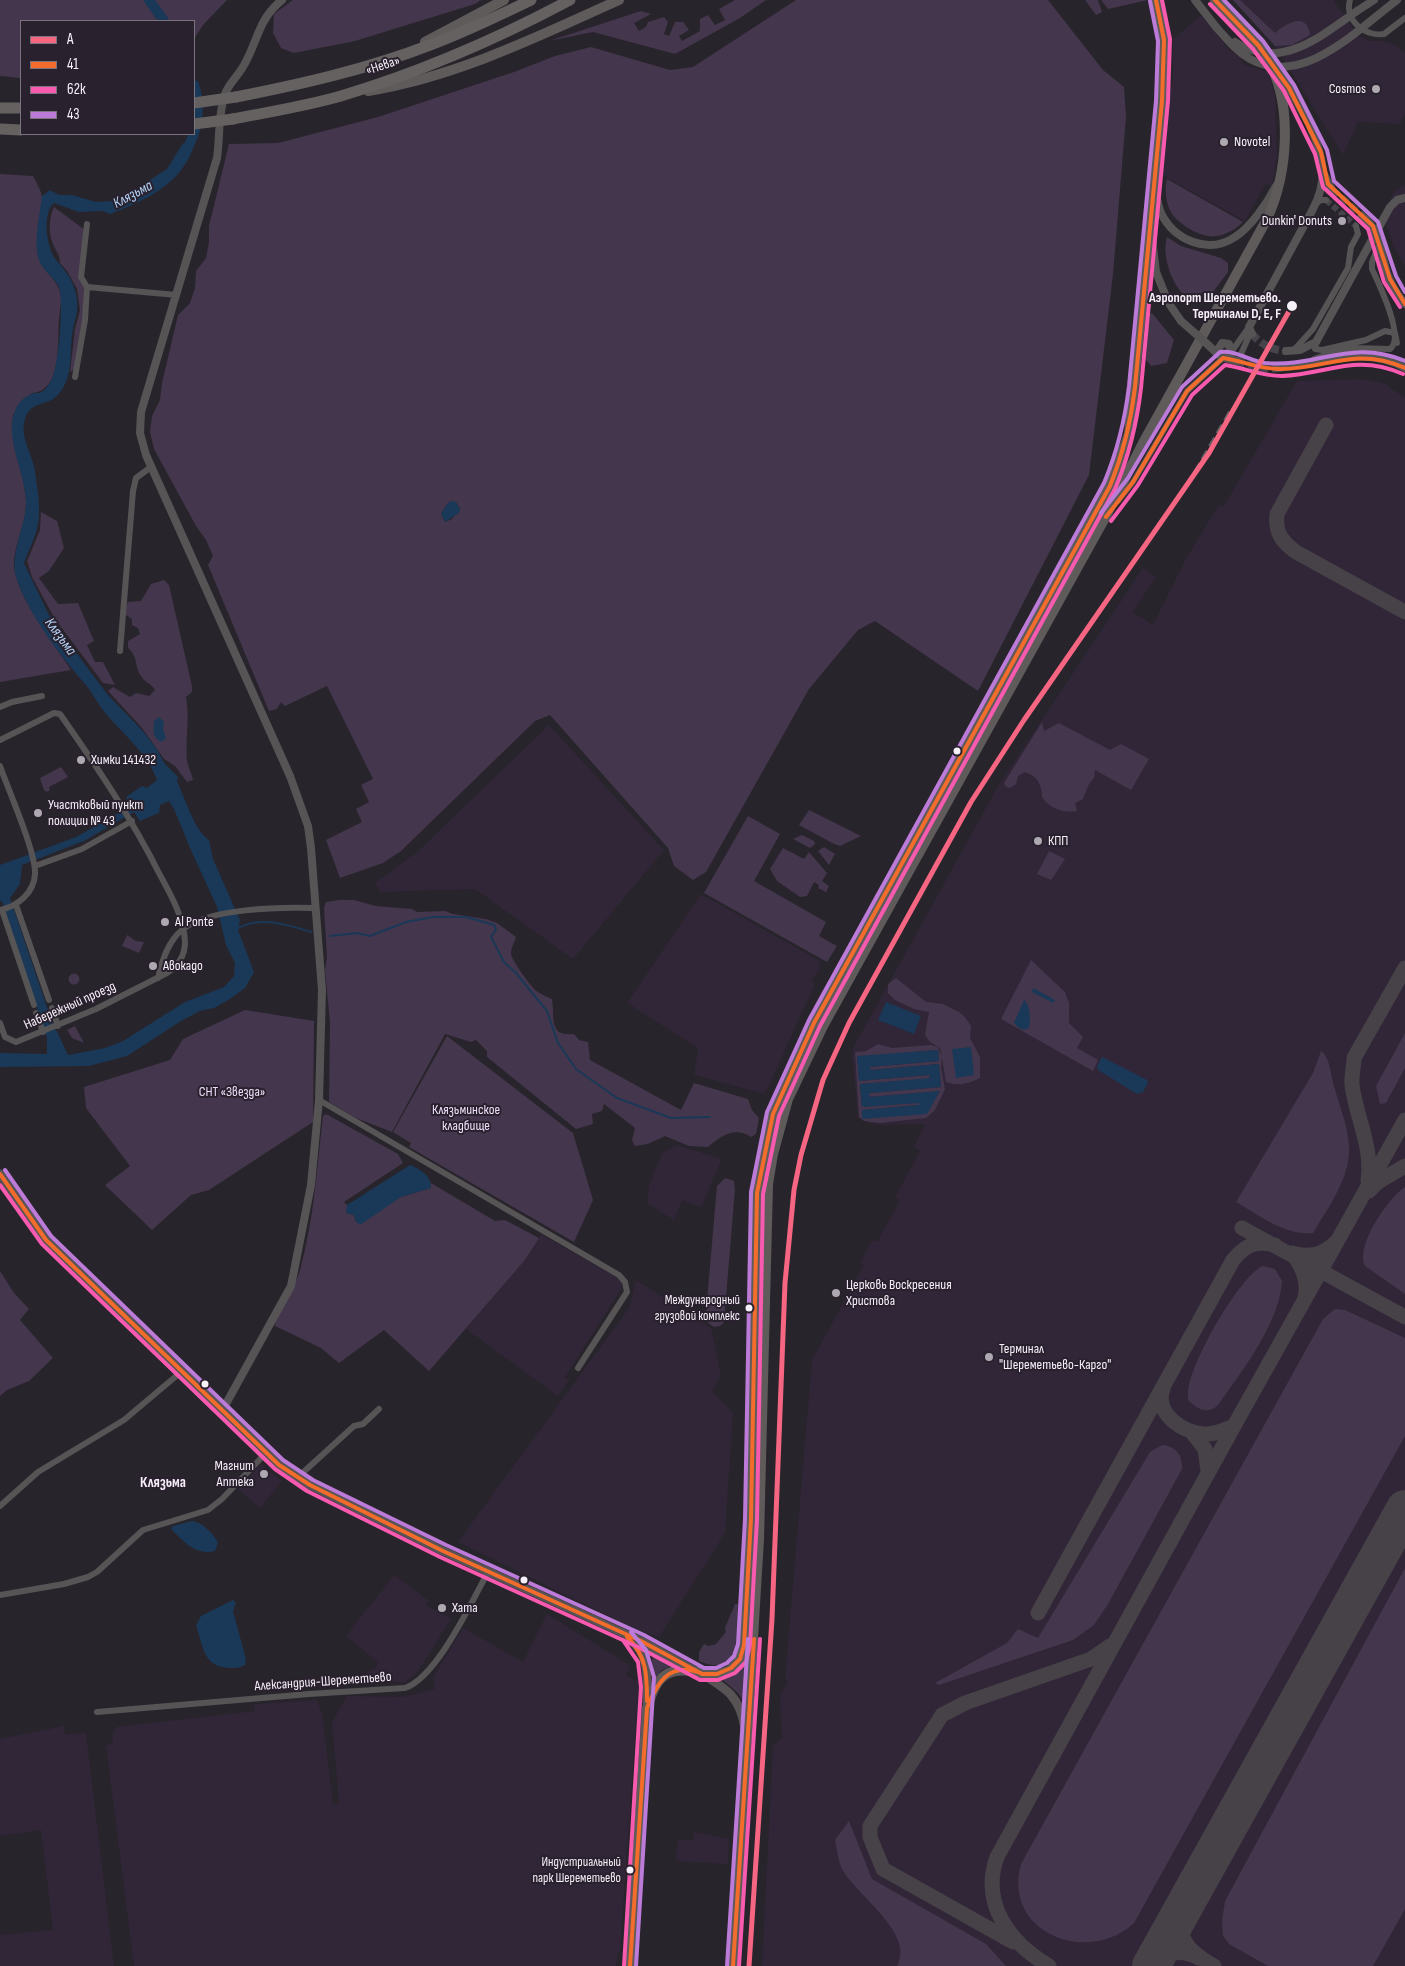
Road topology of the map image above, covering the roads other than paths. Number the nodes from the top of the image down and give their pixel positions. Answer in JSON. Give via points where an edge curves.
{"nodes":[{"id":1,"x":282,"y":0,"type":"edge"},
{"id":2,"x":504,"y":0,"type":"edge"},
{"id":3,"x":531,"y":0,"type":"edge"},
{"id":4,"x":570,"y":0,"type":"edge"},
{"id":5,"x":619,"y":0,"type":"edge"},
{"id":6,"x":1156,"y":0,"type":"edge"},
{"id":7,"x":1195,"y":0,"type":"edge"},
{"id":8,"x":1215,"y":0,"type":"edge"},
{"id":9,"x":1350,"y":0,"type":"edge"},
{"id":10,"x":1372,"y":0,"type":"edge"},
{"id":11,"x":1397,"y":0,"type":"edge"},
{"id":12,"x":1405,"y":18,"type":"edge"},
{"id":13,"x":1216,"y":27,"type":"junction"},
{"id":14,"x":1258,"y":45,"type":"junction"},
{"id":15,"x":393,"y":58,"type":"junction"},
{"id":16,"x":340,"y":96,"type":"junction"},
{"id":17,"x":195,"y":103,"type":"edge"},
{"id":18,"x":0,"y":108,"type":"edge"},
{"id":19,"x":20,"y":108,"type":"edge"},
{"id":20,"x":195,"y":124,"type":"edge"},
{"id":21,"x":0,"y":129,"type":"edge"},
{"id":22,"x":20,"y":130,"type":"edge"},
{"id":23,"x":1323,"y":170,"type":"junction"},
{"id":24,"x":1282,"y":176,"type":"junction"},
{"id":25,"x":1155,"y":186,"type":"junction"},
{"id":26,"x":1332,"y":190,"type":"tunnel mouth"},
{"id":27,"x":1405,"y":198,"type":"edge"},
{"id":28,"x":1326,"y":200,"type":"dead end"},
{"id":29,"x":1315,"y":205,"type":"junction"},
{"id":30,"x":1362,"y":216,"type":"tunnel mouth"},
{"id":31,"x":1151,"y":220,"type":"junction"},
{"id":32,"x":87,"y":224,"type":"dead end"},
{"id":33,"x":1356,"y":226,"type":"dead end"},
{"id":34,"x":1379,"y":244,"type":"junction"},
{"id":35,"x":87,"y":287,"type":"junction"},
{"id":36,"x":177,"y":295,"type":"junction"},
{"id":37,"x":1405,"y":304,"type":"edge"},
{"id":38,"x":1250,"y":332,"type":"junction"},
{"id":39,"x":1316,"y":342,"type":"junction"},
{"id":40,"x":1397,"y":344,"type":"junction"},
{"id":41,"x":1217,"y":351,"type":"junction"},
{"id":42,"x":1232,"y":351,"type":"junction"},
{"id":43,"x":1290,"y":351,"type":"joint"},
{"id":44,"x":1239,"y":357,"type":"joint"},
{"id":45,"x":1224,"y":358,"type":"junction"},
{"id":46,"x":1299,"y":365,"type":"junction"},
{"id":47,"x":1277,"y":368,"type":"tunnel mouth"},
{"id":48,"x":1405,"y":368,"type":"edge"},
{"id":49,"x":75,"y":377,"type":"dead end"},
{"id":50,"x":151,"y":467,"type":"junction"},
{"id":51,"x":1106,"y":516,"type":"junction"},
{"id":52,"x":120,"y":652,"type":"dead end"},
{"id":53,"x":42,"y":696,"type":"dead end"},
{"id":54,"x":0,"y":708,"type":"edge"},
{"id":55,"x":0,"y":740,"type":"edge"},
{"id":56,"x":0,"y":766,"type":"edge"},
{"id":57,"x":131,"y":819,"type":"junction"},
{"id":58,"x":34,"y":864,"type":"junction"},
{"id":59,"x":15,"y":906,"type":"junction"},
{"id":60,"x":314,"y":908,"type":"junction"},
{"id":61,"x":2,"y":910,"type":"edge"},
{"id":62,"x":183,"y":928,"type":"junction"},
{"id":63,"x":158,"y":978,"type":"junction"},
{"id":64,"x":49,"y":1000,"type":"dead end"},
{"id":65,"x":34,"y":1005,"type":"dead end"},
{"id":66,"x":52,"y":1008,"type":"dead end"},
{"id":67,"x":36,"y":1013,"type":"dead end"},
{"id":68,"x":0,"y":1023,"type":"edge"},
{"id":69,"x":57,"y":1026,"type":"junction"},
{"id":70,"x":44,"y":1032,"type":"junction"},
{"id":71,"x":319,"y":1100,"type":"junction"},
{"id":72,"x":0,"y":1174,"type":"edge"},
{"id":73,"x":578,"y":1368,"type":"dead end"},
{"id":74,"x":181,"y":1372,"type":"junction"},
{"id":75,"x":379,"y":1408,"type":"dead end"},
{"id":76,"x":222,"y":1411,"type":"junction"},
{"id":77,"x":265,"y":1454,"type":"junction"},
{"id":78,"x":298,"y":1477,"type":"junction"},
{"id":79,"x":0,"y":1506,"type":"edge"},
{"id":80,"x":488,"y":1572,"type":"junction"},
{"id":81,"x":0,"y":1594,"type":"edge"},
{"id":82,"x":626,"y":1636,"type":"junction"},
{"id":83,"x":697,"y":1672,"type":"junction"},
{"id":84,"x":647,"y":1708,"type":"junction"},
{"id":85,"x":97,"y":1712,"type":"dead end"},
{"id":86,"x":747,"y":1742,"type":"junction"},
{"id":87,"x":630,"y":1966,"type":"edge"},
{"id":88,"x":733,"y":1966,"type":"edge"}],
"edges":[{"from":1,"to":36,"type":"street","via":[[257,30],[246,63],[225,95],[217,158]]},
{"from":2,"to":15,"type":"main road"},
{"from":3,"to":15,"type":"highway","name":"«Нева»","via":[[472,29]]},
{"from":4,"to":16,"type":"highway","name":"«Нева»","via":[[483,44]]},
{"from":5,"to":16,"type":"main road","via":[[492,55],[429,77],[391,88]]},
{"from":6,"to":25,"type":"main road","via":[[1164,55]]},
{"from":7,"to":13,"type":"street"},
{"from":8,"to":14,"type":"main road"},
{"from":9,"to":12,"type":"street","via":[[1349,13],[1354,22],[1369,33],[1384,34]]},
{"from":10,"to":13,"type":"street","bridge":true,"via":[[1303,46],[1278,54],[1251,51]]},
{"from":11,"to":13,"type":"street","bridge":true,"via":[[1320,57],[1291,67],[1274,67],[1249,58]]},
{"from":14,"to":23,"type":"street","via":[[1281,75],[1308,123],[1321,152]]},
{"from":14,"to":24,"type":"main road","via":[[1273,70],[1280,95],[1284,145]]},
{"from":15,"to":17,"type":"highway","name":"«Нева»","bridge":true,"via":[[285,88]]},
{"from":16,"to":20,"type":"highway","name":"«Нева»","bridge":true},
{"from":18,"to":19,"type":"highway"},
{"from":21,"to":22,"type":"highway"},
{"from":23,"to":26,"type":"street"},
{"from":23,"to":29,"type":"street"},
{"from":24,"to":25,"type":"street","via":[[1244,230],[1228,242],[1215,245],[1195,243],[1172,229],[1158,207]]},
{"from":24,"to":51,"type":"main road","via":[[1267,219]]},
{"from":25,"to":31,"type":"main road"},
{"from":27,"to":39,"type":"street","bridge":true,"via":[[1390,207]]},
{"from":28,"to":29,"type":"street"},
{"from":29,"to":38,"type":"street"},
{"from":30,"to":34,"type":"street","via":[[1372,226]]},
{"from":31,"to":41,"type":"street","bridge":true,"via":[[1154,264],[1168,302],[1181,321]]},
{"from":31,"to":83,"type":"main road","via":[[1129,434],[1110,486],[811,1030],[773,1114],[757,1193],[754,1402],[744,1645],[740,1659],[725,1672]]},
{"from":32,"to":35,"type":"street","via":[[81,277]]},
{"from":33,"to":43,"type":"street","via":[[1358,234],[1351,247],[1348,268],[1313,329]]},
{"from":34,"to":37,"type":"street","via":[[1395,289]]},
{"from":34,"to":40,"type":"street","via":[[1372,270],[1400,319],[1401,339]]},
{"from":35,"to":36,"type":"street"},
{"from":35,"to":49,"type":"street"},
{"from":36,"to":50,"type":"street","via":[[140,412],[140,433]]},
{"from":38,"to":42,"type":"street"},
{"from":38,"to":44,"type":"street"},
{"from":39,"to":40,"type":"street","via":[[1314,347],[1318,351],[1366,340],[1387,331],[1395,333]]},
{"from":39,"to":43,"type":"street"},
{"from":40,"to":46,"type":"street","via":[[1390,349],[1344,349]]},
{"from":41,"to":42,"type":"street","via":[[1218,346],[1224,343],[1229,344]]},
{"from":41,"to":45,"type":"street"},
{"from":42,"to":45,"type":"street"},
{"from":44,"to":45,"type":"street"},
{"from":45,"to":51,"type":"street","via":[[1187,391],[1133,482]]},
{"from":46,"to":47,"type":"street"},
{"from":46,"to":48,"type":"street","via":[[1352,356],[1384,359]]},
{"from":50,"to":52,"type":"street","via":[[136,478],[133,491]]},
{"from":50,"to":60,"type":"street","via":[[302,807],[311,848]]},
{"from":51,"to":86,"type":"main road","via":[[823,1026],[795,1081],[782,1116],[773,1154],[766,1218],[759,1539]]},
{"from":53,"to":54,"type":"street"},
{"from":55,"to":57,"type":"street","name":"Набережный проезд","via":[[57,712]]},
{"from":56,"to":58,"type":"street"},
{"from":57,"to":58,"type":"street","via":[[82,849]]},
{"from":57,"to":62,"type":"street","name":"Набережный проезд","via":[[173,900]]},
{"from":58,"to":59,"type":"street","via":[[30,889]]},
{"from":59,"to":61,"type":"street"},
{"from":59,"to":64,"type":"street"},
{"from":60,"to":62,"type":"street","via":[[250,909],[209,918]]},
{"from":60,"to":71,"type":"street","via":[[322,990]]},
{"from":61,"to":65,"type":"street"},
{"from":62,"to":63,"type":"street","via":[[174,937]]},
{"from":62,"to":63,"type":"street","name":"Набережный проезд","via":[[184,950],[179,963]]},
{"from":63,"to":69,"type":"street","name":"Набережный проезд"},
{"from":66,"to":69,"type":"street"},
{"from":67,"to":70,"type":"street"},
{"from":68,"to":70,"type":"street","name":"Набережный проезд","via":[[2,1034],[12,1042]]},
{"from":69,"to":70,"type":"street","name":"Набережный проезд"},
{"from":71,"to":73,"type":"street","via":[[626,1282],[627,1292]]},
{"from":71,"to":76,"type":"street","via":[[311,1185],[295,1274],[268,1330]]},
{"from":72,"to":74,"type":"main road","via":[[46,1240]]},
{"from":74,"to":76,"type":"main road"},
{"from":74,"to":79,"type":"street","via":[[124,1420],[38,1472]]},
{"from":75,"to":78,"type":"street","via":[[363,1424],[354,1426]]},
{"from":76,"to":77,"type":"main road"},
{"from":77,"to":78,"type":"main road"},
{"from":77,"to":81,"type":"street","via":[[208,1510],[143,1530],[88,1577]]},
{"from":78,"to":80,"type":"main road"},
{"from":80,"to":82,"type":"main road"},
{"from":80,"to":85,"type":"street","name":"Александрия-Шереметьево","via":[[432,1668],[415,1685]]},
{"from":82,"to":83,"type":"main road"},
{"from":82,"to":84,"type":"main road","via":[[645,1657]]},
{"from":83,"to":84,"type":"main road","via":[[674,1672],[661,1679]]},
{"from":83,"to":86,"type":"main road","via":[[722,1686],[736,1699],[743,1715]]},
{"from":84,"to":87,"type":"main road"},
{"from":86,"to":88,"type":"main road"}]}
